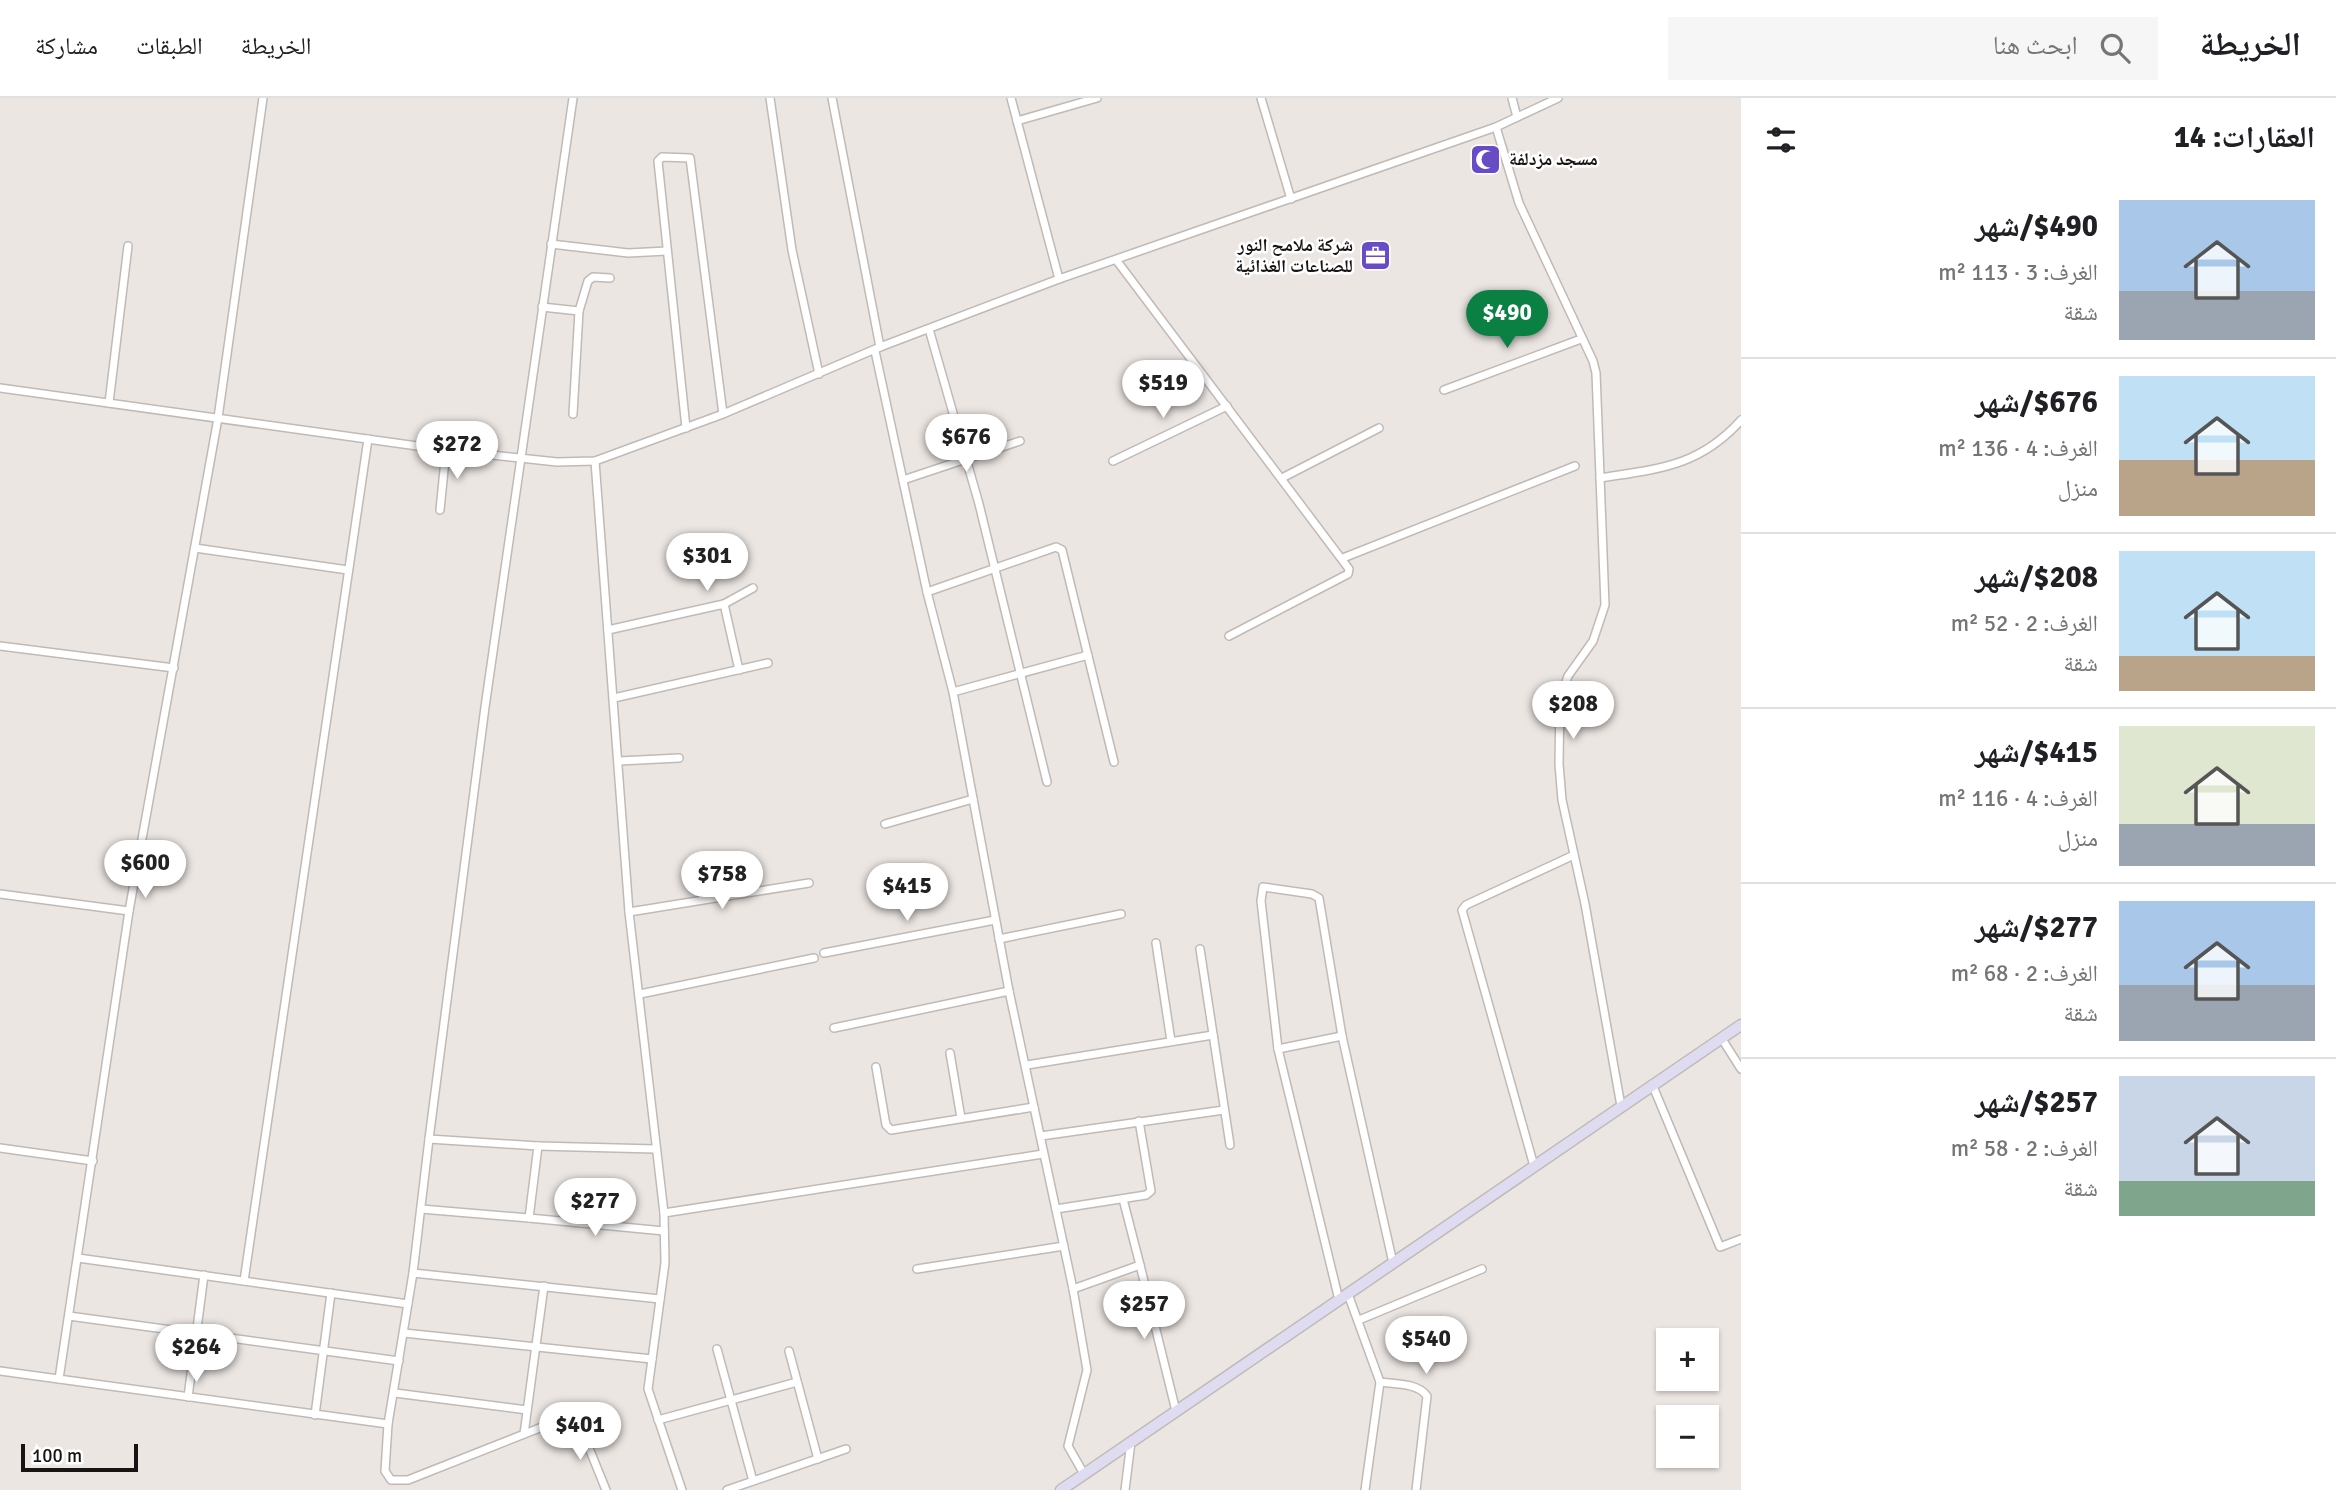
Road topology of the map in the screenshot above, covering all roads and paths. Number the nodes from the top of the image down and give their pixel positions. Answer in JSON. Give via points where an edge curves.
{"nodes":[{"id":1,"x":263,"y":98,"type":"edge"},
{"id":2,"x":573,"y":98,"type":"edge"},
{"id":3,"x":770,"y":98,"type":"edge"},
{"id":4,"x":832,"y":98,"type":"edge"},
{"id":5,"x":1011,"y":98,"type":"edge"},
{"id":6,"x":1097,"y":98,"type":"edge"},
{"id":7,"x":1261,"y":98,"type":"edge"},
{"id":8,"x":1512,"y":98,"type":"edge"},
{"id":9,"x":1558,"y":98,"type":"edge"},
{"id":10,"x":1517,"y":117,"type":"junction"},
{"id":11,"x":1017,"y":121,"type":"junction"},
{"id":12,"x":1496,"y":127,"type":"junction"},
{"id":13,"x":1291,"y":199,"type":"junction"},
{"id":14,"x":551,"y":244,"type":"junction"},
{"id":15,"x":128,"y":246,"type":"dead end"},
{"id":16,"x":667,"y":251,"type":"junction"},
{"id":17,"x":1117,"y":261,"type":"junction"},
{"id":18,"x":610,"y":278,"type":"dead end"},
{"id":19,"x":1059,"y":279,"type":"junction"},
{"id":20,"x":542,"y":307,"type":"junction"},
{"id":21,"x":579,"y":312,"type":"junction"},
{"id":22,"x":929,"y":329,"type":"junction"},
{"id":23,"x":1581,"y":339,"type":"junction"},
{"id":24,"x":877,"y":349,"type":"junction"},
{"id":25,"x":819,"y":374,"type":"junction"},
{"id":26,"x":0,"y":388,"type":"edge"},
{"id":27,"x":1444,"y":390,"type":"dead end"},
{"id":28,"x":109,"y":403,"type":"junction"},
{"id":29,"x":1227,"y":405,"type":"junction"},
{"id":30,"x":573,"y":414,"type":"dead end"},
{"id":31,"x":723,"y":414,"type":"junction"},
{"id":32,"x":218,"y":418,"type":"junction"},
{"id":33,"x":1741,"y":421,"type":"edge"},
{"id":34,"x":686,"y":428,"type":"junction"},
{"id":35,"x":1380,"y":428,"type":"dead end"},
{"id":36,"x":368,"y":439,"type":"junction"},
{"id":37,"x":1020,"y":441,"type":"dead end"},
{"id":38,"x":446,"y":450,"type":"junction"},
{"id":39,"x":520,"y":457,"type":"junction"},
{"id":40,"x":967,"y":459,"type":"junction"},
{"id":41,"x":595,"y":461,"type":"junction"},
{"id":42,"x":1113,"y":461,"type":"dead end"},
{"id":43,"x":1575,"y":466,"type":"dead end"},
{"id":44,"x":1282,"y":478,"type":"junction"},
{"id":45,"x":1600,"y":478,"type":"junction"},
{"id":46,"x":903,"y":480,"type":"junction"},
{"id":47,"x":440,"y":510,"type":"dead end"},
{"id":48,"x":195,"y":548,"type":"junction"},
{"id":49,"x":1343,"y":558,"type":"junction"},
{"id":50,"x":994,"y":567,"type":"junction"},
{"id":51,"x":348,"y":570,"type":"junction"},
{"id":52,"x":753,"y":588,"type":"dead end"},
{"id":53,"x":927,"y":592,"type":"junction"},
{"id":54,"x":724,"y":604,"type":"junction"},
{"id":55,"x":608,"y":630,"type":"junction"},
{"id":56,"x":1229,"y":636,"type":"dead end"},
{"id":57,"x":0,"y":646,"type":"edge"},
{"id":58,"x":1088,"y":656,"type":"junction"},
{"id":59,"x":768,"y":663,"type":"dead end"},
{"id":60,"x":174,"y":668,"type":"junction"},
{"id":61,"x":739,"y":670,"type":"junction"},
{"id":62,"x":1021,"y":674,"type":"junction"},
{"id":63,"x":953,"y":692,"type":"junction"},
{"id":64,"x":614,"y":698,"type":"junction"},
{"id":65,"x":679,"y":758,"type":"dead end"},
{"id":66,"x":618,"y":761,"type":"junction"},
{"id":67,"x":1114,"y":762,"type":"dead end"},
{"id":68,"x":1047,"y":782,"type":"dead end"},
{"id":69,"x":973,"y":799,"type":"junction"},
{"id":70,"x":885,"y":824,"type":"dead end"},
{"id":71,"x":1574,"y":855,"type":"junction"},
{"id":72,"x":809,"y":883,"type":"dead end"},
{"id":73,"x":0,"y":894,"type":"edge"},
{"id":74,"x":129,"y":911,"type":"junction"},
{"id":75,"x":629,"y":912,"type":"junction"},
{"id":76,"x":1121,"y":914,"type":"dead end"},
{"id":77,"x":995,"y":920,"type":"junction"},
{"id":78,"x":999,"y":939,"type":"junction"},
{"id":79,"x":1156,"y":943,"type":"dead end"},
{"id":80,"x":1200,"y":949,"type":"dead end"},
{"id":81,"x":824,"y":953,"type":"dead end"},
{"id":82,"x":814,"y":958,"type":"dead end"},
{"id":83,"x":1009,"y":991,"type":"junction"},
{"id":84,"x":640,"y":994,"type":"junction"},
{"id":85,"x":1741,"y":1025,"type":"edge"},
{"id":86,"x":834,"y":1028,"type":"dead end"},
{"id":87,"x":1213,"y":1035,"type":"junction"},
{"id":88,"x":1342,"y":1036,"type":"junction"},
{"id":89,"x":1722,"y":1039,"type":"junction"},
{"id":90,"x":1171,"y":1041,"type":"junction"},
{"id":91,"x":1278,"y":1049,"type":"junction"},
{"id":92,"x":950,"y":1053,"type":"dead end"},
{"id":93,"x":1027,"y":1065,"type":"junction"},
{"id":94,"x":876,"y":1067,"type":"dead end"},
{"id":95,"x":1741,"y":1069,"type":"edge"},
{"id":96,"x":1651,"y":1084,"type":"junction"},
{"id":97,"x":1620,"y":1105,"type":"junction"},
{"id":98,"x":1034,"y":1107,"type":"junction"},
{"id":99,"x":1224,"y":1110,"type":"junction"},
{"id":100,"x":961,"y":1118,"type":"junction"},
{"id":101,"x":1139,"y":1121,"type":"junction"},
{"id":102,"x":1041,"y":1136,"type":"junction"},
{"id":103,"x":429,"y":1139,"type":"junction"},
{"id":104,"x":1230,"y":1145,"type":"dead end"},
{"id":105,"x":538,"y":1146,"type":"junction"},
{"id":106,"x":0,"y":1148,"type":"edge"},
{"id":107,"x":655,"y":1149,"type":"junction"},
{"id":108,"x":1043,"y":1154,"type":"junction"},
{"id":109,"x":93,"y":1161,"type":"junction"},
{"id":110,"x":1534,"y":1166,"type":"junction"},
{"id":111,"x":1123,"y":1199,"type":"junction"},
{"id":112,"x":421,"y":1209,"type":"junction"},
{"id":113,"x":1056,"y":1209,"type":"junction"},
{"id":114,"x":664,"y":1213,"type":"junction"},
{"id":115,"x":529,"y":1218,"type":"junction"},
{"id":116,"x":664,"y":1231,"type":"junction"},
{"id":117,"x":1741,"y":1239,"type":"edge"},
{"id":118,"x":1064,"y":1246,"type":"junction"},
{"id":119,"x":78,"y":1258,"type":"junction"},
{"id":120,"x":1393,"y":1263,"type":"junction"},
{"id":121,"x":1140,"y":1265,"type":"junction"},
{"id":122,"x":918,"y":1269,"type":"dead end"},
{"id":123,"x":1482,"y":1269,"type":"dead end"},
{"id":124,"x":413,"y":1273,"type":"junction"},
{"id":125,"x":204,"y":1275,"type":"junction"},
{"id":126,"x":244,"y":1281,"type":"junction"},
{"id":127,"x":544,"y":1286,"type":"junction"},
{"id":128,"x":1073,"y":1289,"type":"junction"},
{"id":129,"x":331,"y":1293,"type":"junction"},
{"id":130,"x":1343,"y":1297,"type":"junction"},
{"id":131,"x":660,"y":1299,"type":"junction"},
{"id":132,"x":408,"y":1304,"type":"junction"},
{"id":133,"x":69,"y":1316,"type":"junction"},
{"id":134,"x":1359,"y":1320,"type":"junction"},
{"id":135,"x":404,"y":1333,"type":"junction"},
{"id":136,"x":196,"y":1334,"type":"junction"},
{"id":137,"x":536,"y":1346,"type":"junction"},
{"id":138,"x":717,"y":1349,"type":"dead end"},
{"id":139,"x":789,"y":1351,"type":"dead end"},
{"id":140,"x":325,"y":1352,"type":"junction"},
{"id":141,"x":652,"y":1359,"type":"junction"},
{"id":142,"x":399,"y":1361,"type":"junction"},
{"id":143,"x":0,"y":1371,"type":"edge"},
{"id":144,"x":59,"y":1379,"type":"junction"},
{"id":145,"x":797,"y":1382,"type":"junction"},
{"id":146,"x":1380,"y":1382,"type":"junction"},
{"id":147,"x":395,"y":1393,"type":"junction"},
{"id":148,"x":188,"y":1397,"type":"junction"},
{"id":149,"x":729,"y":1400,"type":"junction"},
{"id":150,"x":527,"y":1410,"type":"junction"},
{"id":151,"x":1176,"y":1411,"type":"junction"},
{"id":152,"x":316,"y":1415,"type":"junction"},
{"id":153,"x":657,"y":1420,"type":"junction"},
{"id":154,"x":388,"y":1424,"type":"junction"},
{"id":155,"x":524,"y":1434,"type":"junction"},
{"id":156,"x":1131,"y":1442,"type":"junction"},
{"id":157,"x":846,"y":1449,"type":"dead end"},
{"id":158,"x":818,"y":1459,"type":"junction"},
{"id":159,"x":1084,"y":1474,"type":"junction"},
{"id":160,"x":754,"y":1481,"type":"junction"},
{"id":161,"x":606,"y":1490,"type":"edge"},
{"id":162,"x":682,"y":1490,"type":"edge"},
{"id":163,"x":727,"y":1490,"type":"edge"},
{"id":164,"x":1061,"y":1490,"type":"edge"},
{"id":165,"x":1125,"y":1490,"type":"edge"},
{"id":166,"x":1364,"y":1490,"type":"edge"},
{"id":167,"x":1416,"y":1490,"type":"edge"}],
"edges":[{"from":1,"to":32,"type":"street"},
{"from":2,"to":14,"type":"street"},
{"from":3,"to":25,"type":"street","via":[[792,250]]},
{"from":4,"to":24,"type":"street"},
{"from":5,"to":11,"type":"street"},
{"from":6,"to":11,"type":"street"},
{"from":7,"to":13,"type":"street"},
{"from":8,"to":10,"type":"street"},
{"from":9,"to":10,"type":"street"},
{"from":10,"to":12,"type":"street"},
{"from":11,"to":19,"type":"street"},
{"from":12,"to":13,"type":"street"},
{"from":12,"to":23,"type":"street","via":[[1519,203]]},
{"from":13,"to":17,"type":"street"},
{"from":14,"to":16,"type":"street","via":[[628,253]]},
{"from":14,"to":20,"type":"street"},
{"from":15,"to":28,"type":"street"},
{"from":16,"to":31,"type":"street","via":[[658,161],[686,156],[690,158]]},
{"from":16,"to":34,"type":"street"},
{"from":17,"to":19,"type":"street"},
{"from":17,"to":29,"type":"street"},
{"from":18,"to":21,"type":"street","via":[[588,281]]},
{"from":19,"to":22,"type":"street"},
{"from":20,"to":21,"type":"street"},
{"from":20,"to":39,"type":"street"},
{"from":21,"to":30,"type":"street"},
{"from":22,"to":24,"type":"street"},
{"from":22,"to":40,"type":"street"},
{"from":23,"to":27,"type":"street"},
{"from":23,"to":45,"type":"street","via":[[1596,373]]},
{"from":24,"to":25,"type":"street"},
{"from":24,"to":46,"type":"street"},
{"from":25,"to":31,"type":"street"},
{"from":26,"to":28,"type":"street"},
{"from":28,"to":32,"type":"street"},
{"from":29,"to":42,"type":"street"},
{"from":29,"to":44,"type":"street"},
{"from":31,"to":34,"type":"street"},
{"from":32,"to":36,"type":"street"},
{"from":32,"to":48,"type":"street"},
{"from":33,"to":45,"type":"street","via":[[1677,465]]},
{"from":34,"to":41,"type":"street"},
{"from":35,"to":44,"type":"street"},
{"from":36,"to":38,"type":"street"},
{"from":36,"to":51,"type":"street"},
{"from":37,"to":40,"type":"street"},
{"from":38,"to":39,"type":"street"},
{"from":38,"to":47,"type":"street"},
{"from":39,"to":41,"type":"street"},
{"from":39,"to":103,"type":"street"},
{"from":40,"to":46,"type":"street"},
{"from":40,"to":50,"type":"street"},
{"from":41,"to":55,"type":"street"},
{"from":43,"to":49,"type":"street"},
{"from":44,"to":49,"type":"street"},
{"from":45,"to":71,"type":"street","via":[[1605,605],[1593,641],[1568,676],[1559,714],[1562,800]]},
{"from":46,"to":53,"type":"street"},
{"from":48,"to":51,"type":"street"},
{"from":48,"to":60,"type":"street"},
{"from":49,"to":56,"type":"street","via":[[1348,573]]},
{"from":50,"to":53,"type":"street"},
{"from":50,"to":58,"type":"street","via":[[1056,547],[1062,550]]},
{"from":50,"to":62,"type":"street"},
{"from":51,"to":126,"type":"street"},
{"from":52,"to":54,"type":"street"},
{"from":53,"to":63,"type":"street"},
{"from":54,"to":55,"type":"street"},
{"from":54,"to":61,"type":"street"},
{"from":55,"to":64,"type":"street"},
{"from":57,"to":60,"type":"street"},
{"from":58,"to":62,"type":"street"},
{"from":58,"to":67,"type":"street"},
{"from":59,"to":61,"type":"street"},
{"from":60,"to":74,"type":"street"},
{"from":61,"to":64,"type":"street"},
{"from":62,"to":63,"type":"street"},
{"from":62,"to":68,"type":"street"},
{"from":63,"to":69,"type":"street"},
{"from":64,"to":66,"type":"street"},
{"from":65,"to":66,"type":"street"},
{"from":66,"to":75,"type":"street"},
{"from":69,"to":70,"type":"street"},
{"from":69,"to":77,"type":"street"},
{"from":71,"to":97,"type":"street"},
{"from":71,"to":110,"type":"street","via":[[1462,910]]},
{"from":72,"to":75,"type":"street"},
{"from":73,"to":74,"type":"street"},
{"from":74,"to":109,"type":"street"},
{"from":75,"to":84,"type":"street"},
{"from":76,"to":78,"type":"street"},
{"from":77,"to":78,"type":"street"},
{"from":77,"to":81,"type":"street"},
{"from":78,"to":83,"type":"street"},
{"from":79,"to":90,"type":"street"},
{"from":80,"to":87,"type":"street"},
{"from":82,"to":84,"type":"street"},
{"from":83,"to":86,"type":"street"},
{"from":83,"to":93,"type":"street"},
{"from":84,"to":107,"type":"street"},
{"from":85,"to":89,"type":"main road"},
{"from":87,"to":90,"type":"street"},
{"from":87,"to":99,"type":"street"},
{"from":88,"to":91,"type":"street"},
{"from":88,"to":91,"type":"street","via":[[1319,898],[1263,887]]},
{"from":88,"to":120,"type":"street"},
{"from":89,"to":95,"type":"street"},
{"from":89,"to":96,"type":"main road"},
{"from":90,"to":93,"type":"street"},
{"from":91,"to":130,"type":"street"},
{"from":92,"to":100,"type":"street"},
{"from":93,"to":98,"type":"street"},
{"from":94,"to":100,"type":"street","via":[[887,1129]]},
{"from":96,"to":97,"type":"main road"},
{"from":96,"to":117,"type":"street","via":[[1720,1247]]},
{"from":97,"to":110,"type":"main road"},
{"from":98,"to":100,"type":"street"},
{"from":98,"to":102,"type":"street"},
{"from":99,"to":101,"type":"street"},
{"from":99,"to":104,"type":"street"},
{"from":101,"to":102,"type":"street"},
{"from":101,"to":111,"type":"street","via":[[1151,1191]]},
{"from":102,"to":108,"type":"street"},
{"from":103,"to":105,"type":"street"},
{"from":103,"to":112,"type":"street"},
{"from":105,"to":107,"type":"street"},
{"from":105,"to":115,"type":"street"},
{"from":106,"to":109,"type":"street"},
{"from":107,"to":114,"type":"street"},
{"from":108,"to":113,"type":"street"},
{"from":108,"to":114,"type":"street"},
{"from":109,"to":119,"type":"street"},
{"from":110,"to":120,"type":"main road"},
{"from":111,"to":113,"type":"street"},
{"from":111,"to":121,"type":"street"},
{"from":112,"to":115,"type":"street"},
{"from":112,"to":124,"type":"street"},
{"from":113,"to":118,"type":"street"},
{"from":114,"to":116,"type":"street"},
{"from":115,"to":116,"type":"street"},
{"from":116,"to":131,"type":"street"},
{"from":118,"to":122,"type":"street"},
{"from":118,"to":128,"type":"street"},
{"from":119,"to":125,"type":"street"},
{"from":119,"to":133,"type":"street"},
{"from":120,"to":130,"type":"main road"},
{"from":121,"to":128,"type":"street"},
{"from":121,"to":151,"type":"street"},
{"from":123,"to":134,"type":"street"},
{"from":124,"to":127,"type":"street"},
{"from":124,"to":132,"type":"street"},
{"from":125,"to":126,"type":"street"},
{"from":125,"to":136,"type":"street"},
{"from":126,"to":129,"type":"street"},
{"from":127,"to":131,"type":"street"},
{"from":127,"to":137,"type":"street"},
{"from":128,"to":159,"type":"street","via":[[1087,1370],[1068,1446]]},
{"from":129,"to":132,"type":"street"},
{"from":129,"to":140,"type":"street"},
{"from":130,"to":134,"type":"street"},
{"from":130,"to":151,"type":"main road"},
{"from":131,"to":141,"type":"street"},
{"from":132,"to":135,"type":"street"},
{"from":133,"to":136,"type":"street"},
{"from":133,"to":144,"type":"street"},
{"from":134,"to":146,"type":"street"},
{"from":135,"to":137,"type":"street"},
{"from":135,"to":142,"type":"street"},
{"from":136,"to":140,"type":"street"},
{"from":136,"to":148,"type":"street"},
{"from":137,"to":141,"type":"street"},
{"from":137,"to":150,"type":"street"},
{"from":138,"to":149,"type":"street"},
{"from":139,"to":145,"type":"street"},
{"from":140,"to":142,"type":"street"},
{"from":140,"to":152,"type":"street"},
{"from":141,"to":153,"type":"street","via":[[648,1389]]},
{"from":142,"to":147,"type":"street"},
{"from":143,"to":144,"type":"street"},
{"from":144,"to":148,"type":"street"},
{"from":145,"to":149,"type":"street"},
{"from":145,"to":158,"type":"street"},
{"from":146,"to":166,"type":"street"},
{"from":146,"to":167,"type":"street","via":[[1409,1385],[1427,1396]]},
{"from":147,"to":150,"type":"street"},
{"from":147,"to":154,"type":"street"},
{"from":148,"to":152,"type":"street"},
{"from":149,"to":153,"type":"street"},
{"from":149,"to":160,"type":"street"},
{"from":150,"to":155,"type":"street"},
{"from":151,"to":156,"type":"main road"},
{"from":152,"to":154,"type":"street"},
{"from":153,"to":162,"type":"street"},
{"from":154,"to":155,"type":"street","via":[[385,1471],[391,1480],[424,1475]]},
{"from":155,"to":161,"type":"street","via":[[576,1416]]},
{"from":156,"to":159,"type":"main road"},
{"from":156,"to":165,"type":"street"},
{"from":157,"to":158,"type":"street"},
{"from":158,"to":160,"type":"street"},
{"from":159,"to":164,"type":"main road"},
{"from":160,"to":163,"type":"street"}]}
